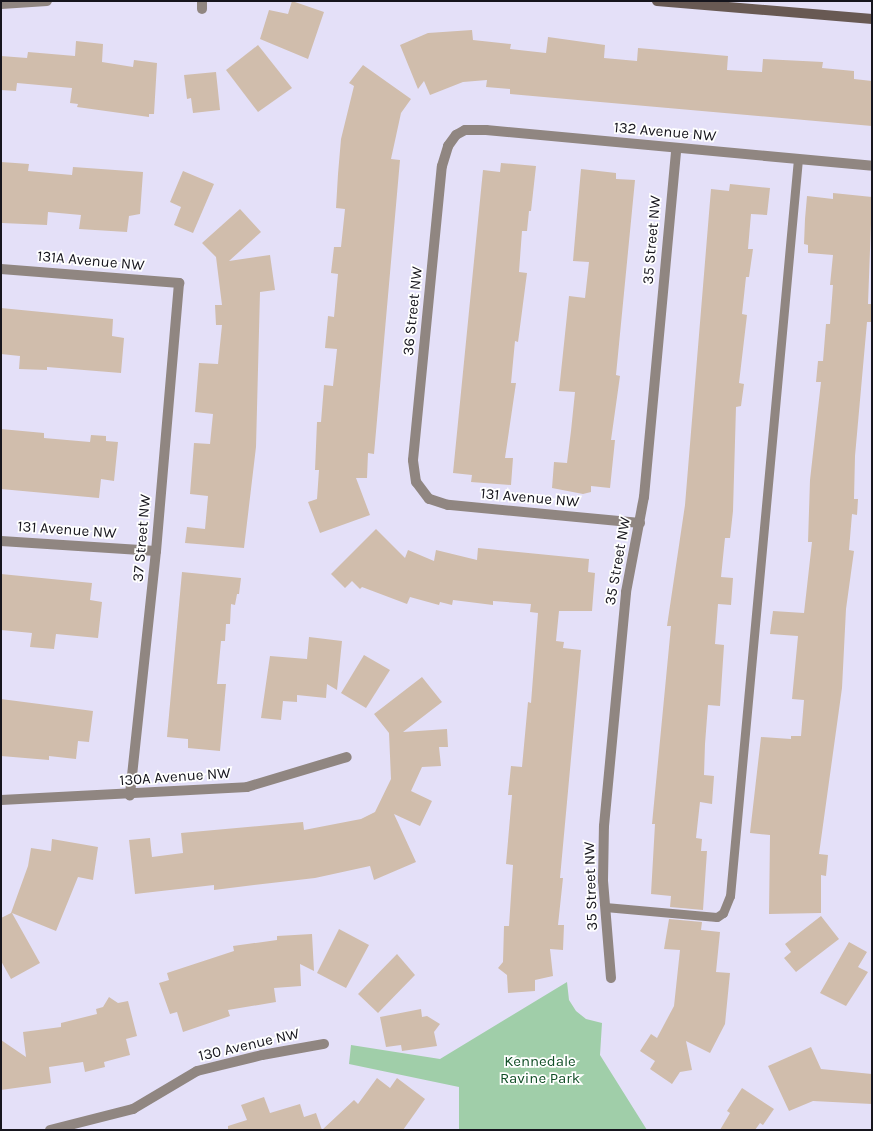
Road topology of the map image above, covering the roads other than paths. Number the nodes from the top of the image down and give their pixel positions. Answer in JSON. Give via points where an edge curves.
{"nodes":[{"id":1,"x":47,"y":1,"type":"edge"},
{"id":2,"x":657,"y":1,"type":"edge"},
{"id":3,"x":1,"y":4,"type":"edge"},
{"id":4,"x":872,"y":19,"type":"edge"},
{"id":5,"x":456,"y":135,"type":"joint"},
{"id":6,"x":676,"y":149,"type":"junction"},
{"id":7,"x":798,"y":159,"type":"junction"},
{"id":8,"x":872,"y":166,"type":"edge"},
{"id":9,"x":1,"y":269,"type":"edge"},
{"id":10,"x":179,"y":283,"type":"joint"},
{"id":11,"x":421,"y":492,"type":"joint"},
{"id":12,"x":640,"y":523,"type":"junction"},
{"id":13,"x":1,"y":541,"type":"edge"},
{"id":14,"x":156,"y":551,"type":"junction"},
{"id":15,"x":347,"y":757,"type":"dead end"},
{"id":16,"x":130,"y":796,"type":"junction"},
{"id":17,"x":1,"y":800,"type":"edge"},
{"id":18,"x":605,"y":907,"type":"junction"},
{"id":19,"x":611,"y":978,"type":"dead end"},
{"id":20,"x":324,"y":1044,"type":"dead end"},
{"id":21,"x":50,"y":1130,"type":"edge"}],
"edges":[{"from":1,"to":3,"type":"street"},
{"from":2,"to":4,"type":"street"},
{"from":5,"to":6,"type":"street","name":"132 Avenue NW","via":[[465,130],[486,130]]},
{"from":5,"to":11,"type":"street","name":"36 Street NW","via":[[444,155],[441,174],[413,460],[416,482]]},
{"from":6,"to":7,"type":"street","name":"132 Avenue NW"},
{"from":6,"to":12,"type":"street","name":"35 Street NW"},
{"from":7,"to":8,"type":"street","name":"132 Avenue NW"},
{"from":7,"to":18,"type":"lane","via":[[730,896],[725,909],[717,917]]},
{"from":9,"to":10,"type":"street","name":"131A Avenue NW"},
{"from":10,"to":14,"type":"street","name":"37 Street NW"},
{"from":11,"to":12,"type":"street","name":"131 Avenue NW","via":[[429,499],[448,505]]},
{"from":12,"to":18,"type":"street","name":"35 Street NW","via":[[626,592],[605,818]]},
{"from":13,"to":14,"type":"street","name":"131 Avenue NW"},
{"from":14,"to":16,"type":"street","name":"37 Street NW"},
{"from":15,"to":16,"type":"street","name":"130A Avenue NW","via":[[247,788]]},
{"from":16,"to":17,"type":"street","name":"130A Avenue NW"},
{"from":18,"to":19,"type":"street","name":"35 Street NW"},
{"from":20,"to":21,"type":"street","name":"130 Avenue NW","via":[[262,1054],[197,1072],[133,1109]]}]}
